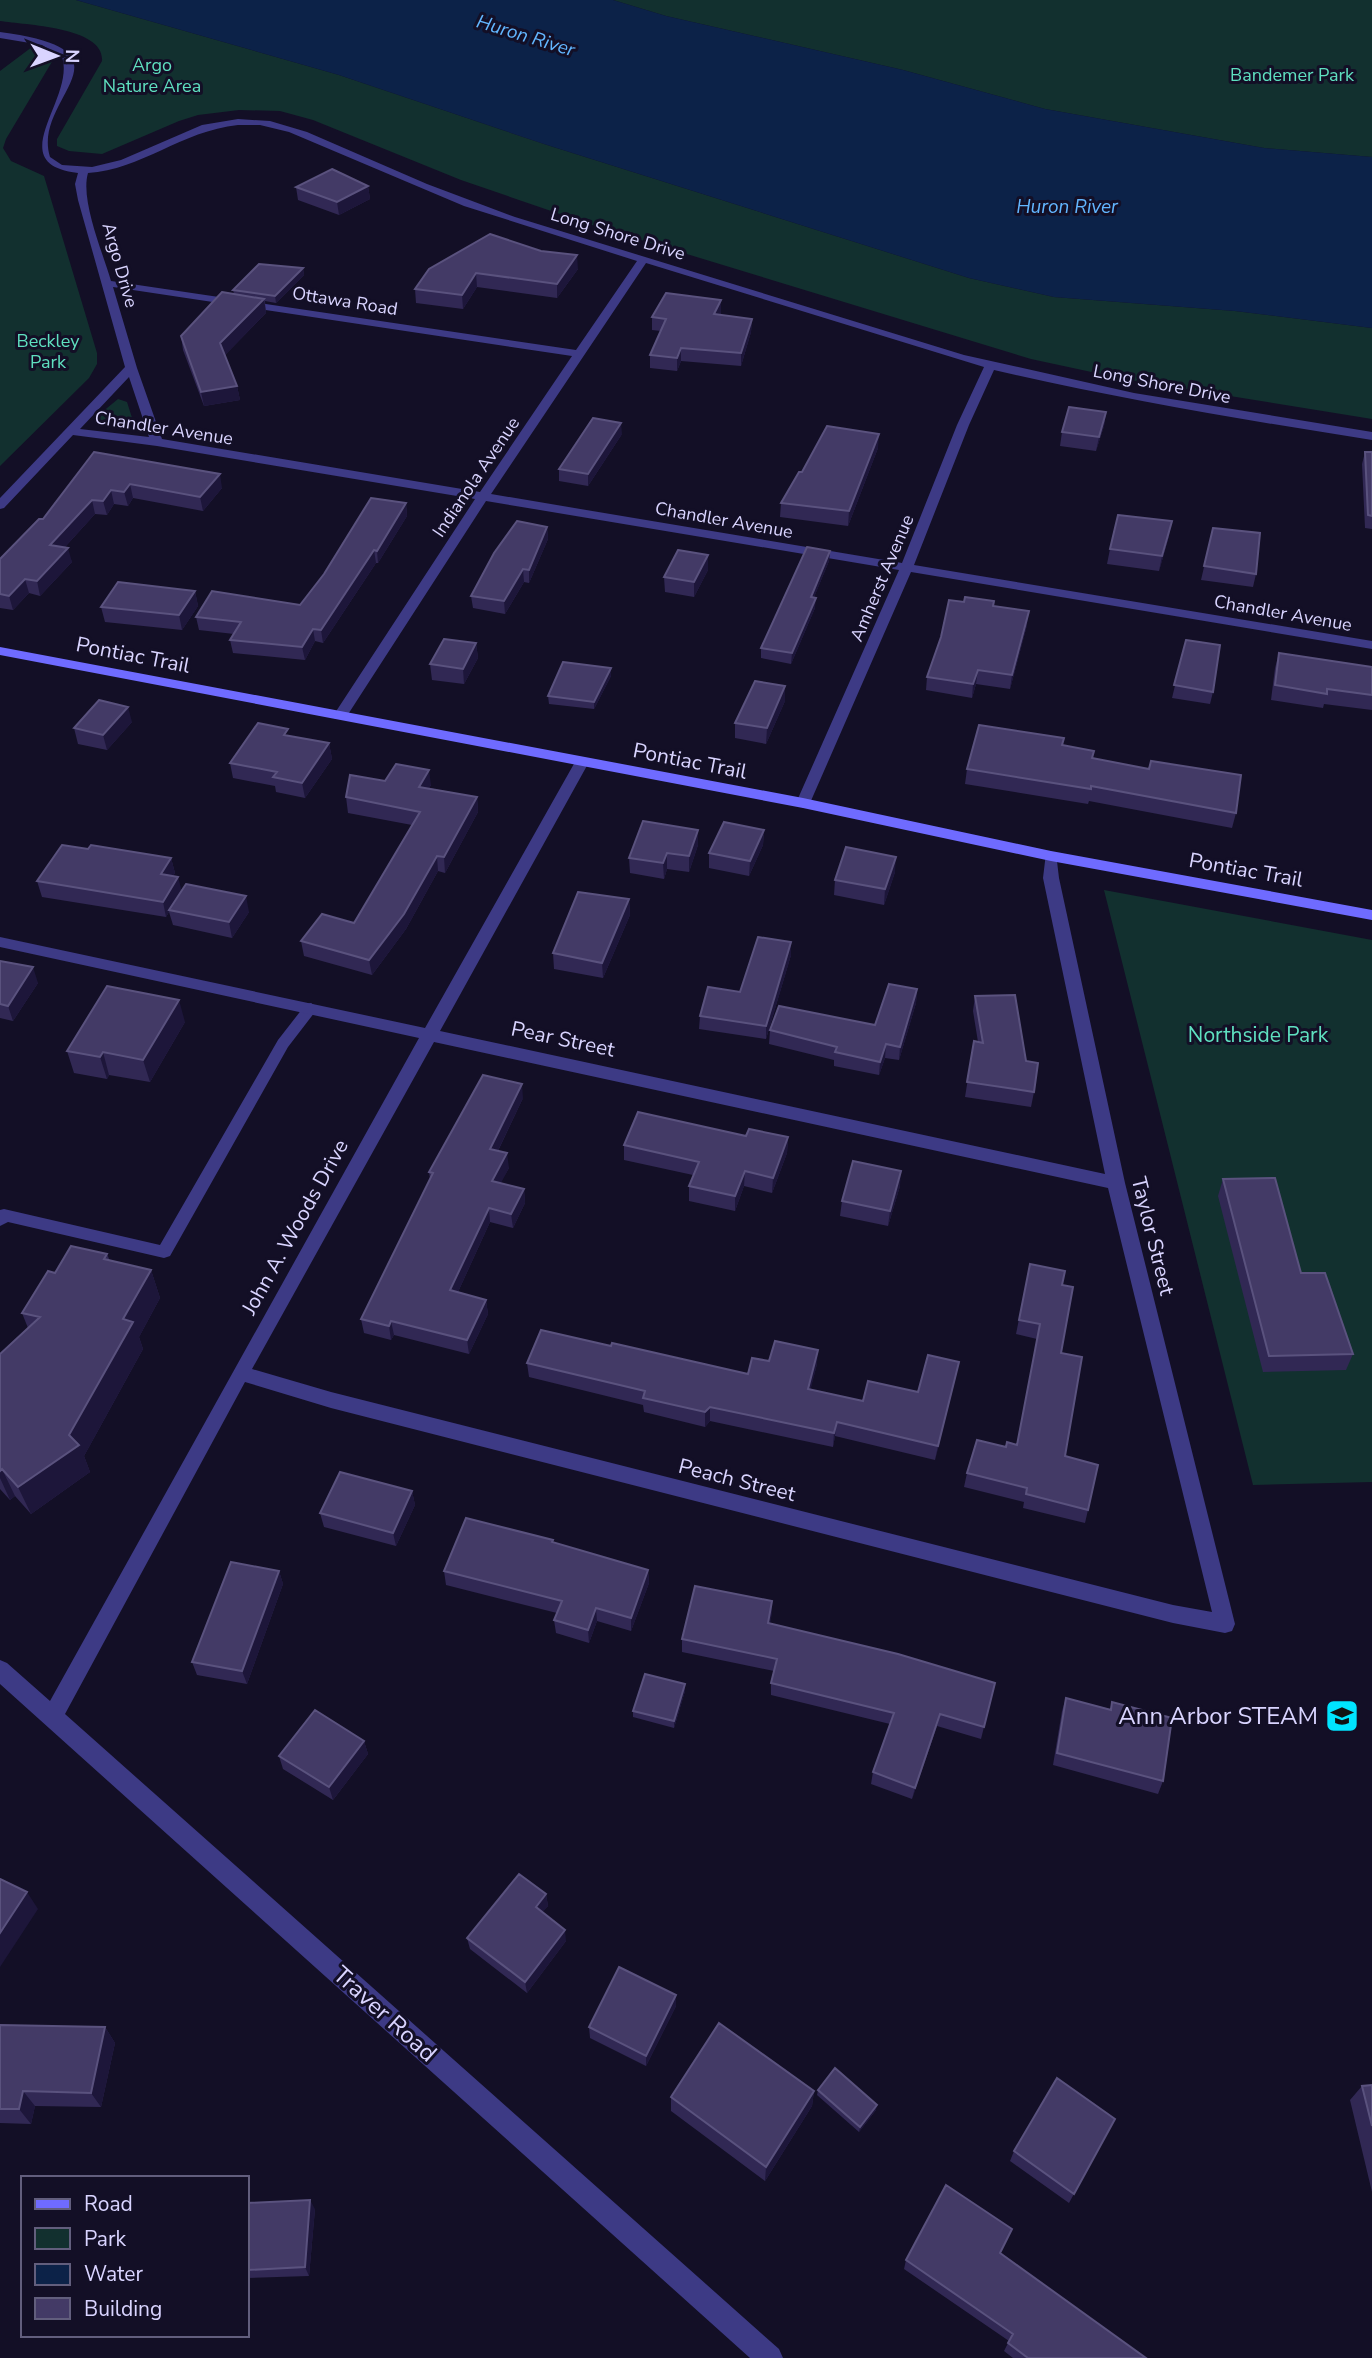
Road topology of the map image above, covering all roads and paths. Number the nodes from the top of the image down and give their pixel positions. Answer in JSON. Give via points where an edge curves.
{"nodes":[{"id":1,"x":0,"y":35,"type":"edge"},
{"id":2,"x":84,"y":171,"type":"junction"},
{"id":3,"x":643,"y":260,"type":"junction"},
{"id":4,"x":106,"y":283,"type":"junction"},
{"id":5,"x":579,"y":354,"type":"junction"},
{"id":6,"x":991,"y":365,"type":"junction"},
{"id":7,"x":131,"y":368,"type":"junction"},
{"id":8,"x":69,"y":431,"type":"junction"},
{"id":9,"x":1372,"y":436,"type":"edge"},
{"id":10,"x":157,"y":442,"type":"junction"},
{"id":11,"x":483,"y":497,"type":"junction"},
{"id":12,"x":0,"y":505,"type":"edge"},
{"id":13,"x":906,"y":568,"type":"junction"},
{"id":14,"x":1372,"y":645,"type":"edge"},
{"id":15,"x":0,"y":651,"type":"edge"},
{"id":16,"x":340,"y":716,"type":"junction"},
{"id":17,"x":582,"y":762,"type":"junction"},
{"id":18,"x":803,"y":803,"type":"junction"},
{"id":19,"x":1051,"y":856,"type":"junction"},
{"id":20,"x":1372,"y":915,"type":"edge"},
{"id":21,"x":0,"y":942,"type":"edge"},
{"id":22,"x":311,"y":1008,"type":"junction"},
{"id":23,"x":429,"y":1033,"type":"junction"},
{"id":24,"x":1116,"y":1183,"type":"junction"},
{"id":25,"x":0,"y":1220,"type":"edge"},
{"id":26,"x":240,"y":1373,"type":"junction"},
{"id":27,"x":1225,"y":1624,"type":"joint"},
{"id":28,"x":0,"y":1670,"type":"edge"},
{"id":29,"x":52,"y":1717,"type":"junction"},
{"id":30,"x":770,"y":2358,"type":"edge"}],
"edges":[{"from":1,"to":2,"type":"street","name":"Long Shore Drive","via":[[53,46],[66,55],[71,65],[48,119],[44,155],[52,164]]},
{"from":2,"to":3,"type":"street","name":"Long Shore Drive","via":[[129,162],[199,130],[269,123],[442,195]]},
{"from":2,"to":4,"type":"street","name":"Argo Drive","via":[[80,184],[83,200]]},
{"from":3,"to":5,"type":"street","name":"Indianola Avenue"},
{"from":3,"to":6,"type":"street","name":"Long Shore Drive"},
{"from":4,"to":5,"type":"street","name":"Ottawa Road"},
{"from":4,"to":7,"type":"street","name":"Argo Drive"},
{"from":5,"to":11,"type":"street","name":"Indianola Avenue"},
{"from":6,"to":9,"type":"street","name":"Long Shore Drive","via":[[1191,409]]},
{"from":6,"to":13,"type":"street","name":"Amherst Avenue"},
{"from":7,"to":8,"type":"street"},
{"from":7,"to":10,"type":"street","name":"Argo Drive"},
{"from":8,"to":10,"type":"street","name":"Chandler Avenue"},
{"from":8,"to":12,"type":"street"},
{"from":10,"to":11,"type":"street","name":"Chandler Avenue"},
{"from":11,"to":13,"type":"street","name":"Chandler Avenue"},
{"from":11,"to":16,"type":"street","name":"Indianola Avenue"},
{"from":13,"to":14,"type":"street","name":"Chandler Avenue"},
{"from":13,"to":18,"type":"street","name":"Amherst Avenue"},
{"from":15,"to":16,"type":"main road","name":"Pontiac Trail"},
{"from":16,"to":17,"type":"main road","name":"Pontiac Trail"},
{"from":17,"to":18,"type":"main road","name":"Pontiac Trail"},
{"from":17,"to":23,"type":"street","name":"John A. Woods Drive"},
{"from":18,"to":19,"type":"main road","name":"Pontiac Trail"},
{"from":19,"to":20,"type":"main road","name":"Pontiac Trail"},
{"from":19,"to":24,"type":"street","name":"Taylor Street","via":[[1051,878]]},
{"from":21,"to":22,"type":"street","name":"Pear Street"},
{"from":22,"to":23,"type":"street","name":"Pear Street"},
{"from":22,"to":25,"type":"lane","via":[[283,1044],[164,1252],[4,1215]]},
{"from":23,"to":24,"type":"street","name":"Pear Street"},
{"from":23,"to":26,"type":"street","name":"John A. Woods Drive"},
{"from":24,"to":27,"type":"street","name":"Taylor Street"},
{"from":26,"to":27,"type":"street","name":"Peach Street","via":[[344,1404]]},
{"from":26,"to":29,"type":"street","name":"John A. Woods Drive"},
{"from":28,"to":29,"type":"street","name":"Traver Road"},
{"from":29,"to":30,"type":"street","name":"Traver Road"}]}
